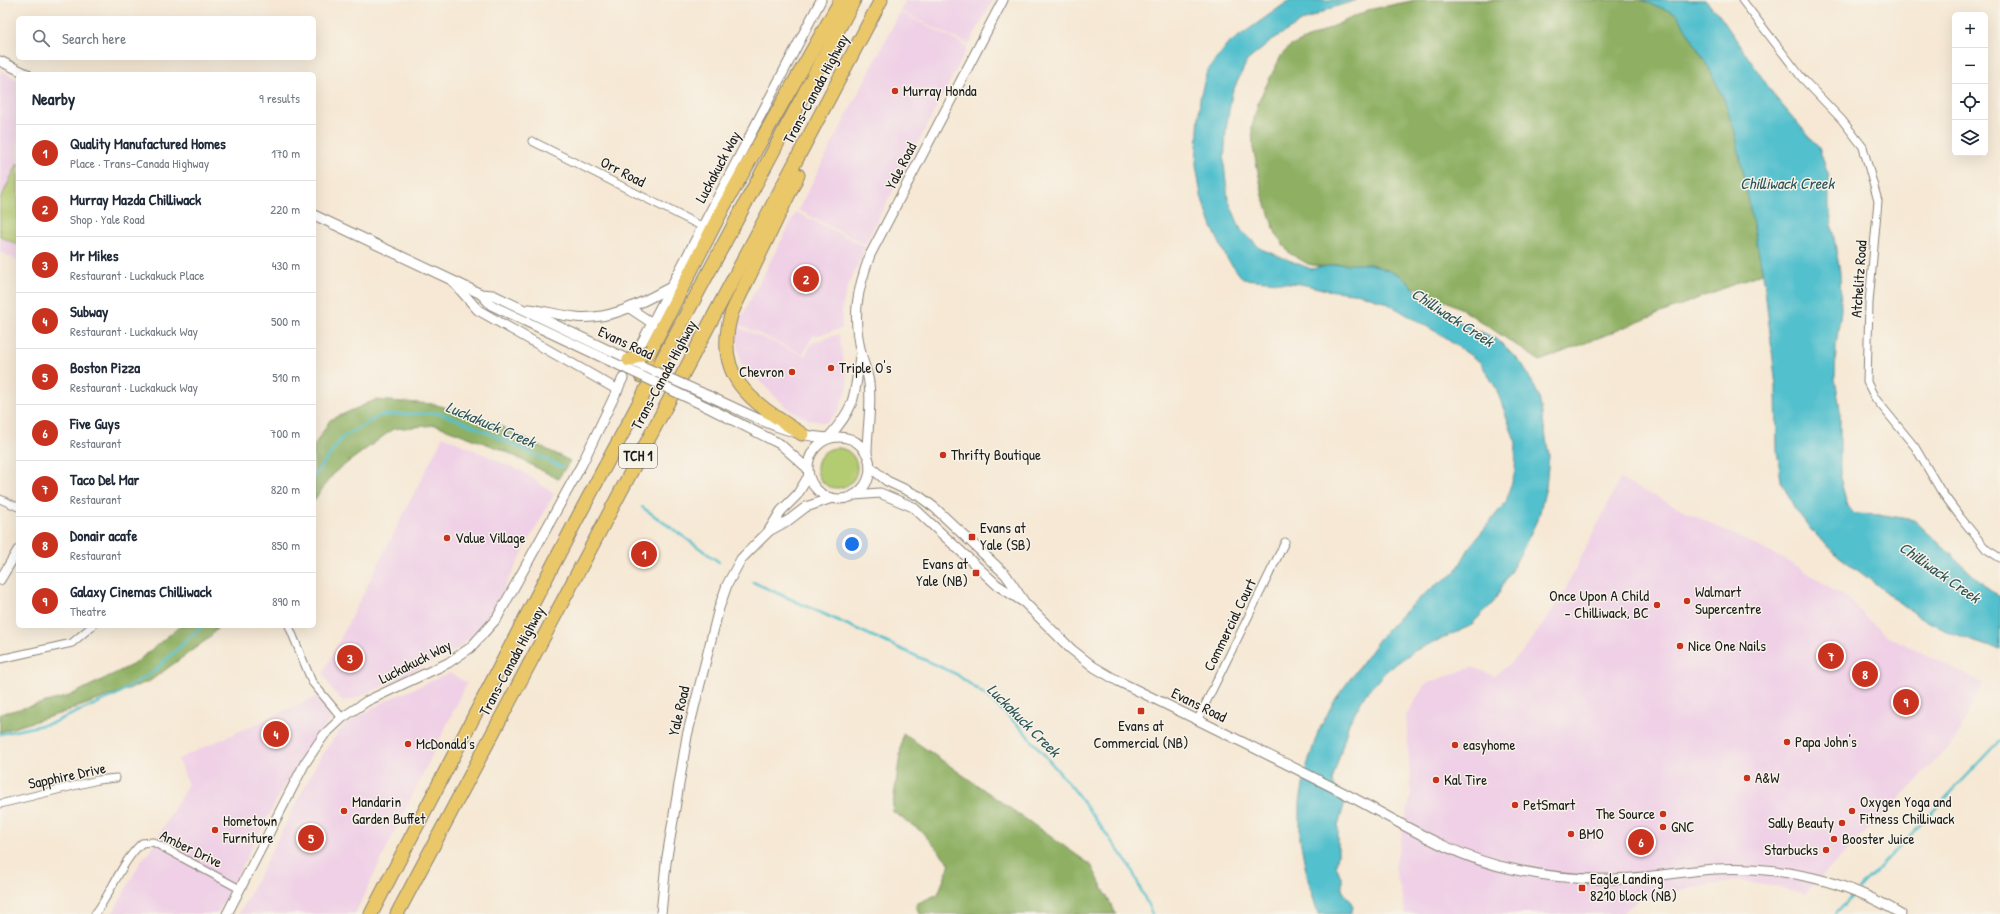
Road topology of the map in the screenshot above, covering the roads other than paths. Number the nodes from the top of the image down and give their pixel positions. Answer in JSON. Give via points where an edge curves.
{"nodes":[{"id":1,"x":821,"y":0,"type":"edge"},
{"id":2,"x":841,"y":0,"type":"edge"},
{"id":3,"x":854,"y":0,"type":"edge"},
{"id":4,"x":881,"y":0,"type":"edge"},
{"id":5,"x":1003,"y":0,"type":"edge"},
{"id":6,"x":1742,"y":0,"type":"edge"},
{"id":7,"x":859,"y":43,"type":"junction"},
{"id":8,"x":0,"y":61,"type":"edge"},
{"id":9,"x":22,"y":72,"type":"edge"},
{"id":10,"x":532,"y":141,"type":"dead end"},
{"id":11,"x":316,"y":216,"type":"edge"},
{"id":12,"x":703,"y":227,"type":"junction"},
{"id":13,"x":450,"y":279,"type":"junction"},
{"id":14,"x":671,"y":287,"type":"junction"},
{"id":15,"x":481,"y":294,"type":"junction"},
{"id":16,"x":520,"y":307,"type":"junction"},
{"id":17,"x":631,"y":309,"type":"junction"},
{"id":18,"x":652,"y":323,"type":"junction"},
{"id":19,"x":645,"y":349,"type":"junction"},
{"id":20,"x":861,"y":353,"type":"junction"},
{"id":21,"x":612,"y":357,"type":"junction"},
{"id":22,"x":629,"y":360,"type":"junction"},
{"id":23,"x":643,"y":372,"type":"junction"},
{"id":24,"x":623,"y":378,"type":"dead end"},
{"id":25,"x":618,"y":390,"type":"junction"},
{"id":26,"x":802,"y":434,"type":"junction"},
{"id":27,"x":828,"y":438,"type":"junction"},
{"id":28,"x":867,"y":453,"type":"junction"},
{"id":29,"x":870,"y":467,"type":"junction"},
{"id":30,"x":808,"y":472,"type":"junction"},
{"id":31,"x":854,"y":495,"type":"junction"},
{"id":32,"x":832,"y":498,"type":"junction"},
{"id":33,"x":0,"y":499,"type":"edge"},
{"id":34,"x":16,"y":506,"type":"edge"},
{"id":35,"x":768,"y":532,"type":"junction"},
{"id":36,"x":1285,"y":542,"type":"dead end"},
{"id":37,"x":16,"y":553,"type":"edge"},
{"id":38,"x":2000,"y":558,"type":"edge"},
{"id":39,"x":0,"y":580,"type":"edge"},
{"id":40,"x":1025,"y":603,"type":"junction"},
{"id":41,"x":90,"y":628,"type":"edge"},
{"id":42,"x":290,"y":628,"type":"edge"},
{"id":43,"x":0,"y":659,"type":"edge"},
{"id":44,"x":342,"y":718,"type":"junction"},
{"id":45,"x":1198,"y":720,"type":"junction"},
{"id":46,"x":116,"y":778,"type":"dead end"},
{"id":47,"x":0,"y":804,"type":"edge"},
{"id":48,"x":240,"y":889,"type":"junction"},
{"id":49,"x":94,"y":914,"type":"edge"},
{"id":50,"x":227,"y":914,"type":"edge"},
{"id":51,"x":371,"y":914,"type":"edge"},
{"id":52,"x":397,"y":914,"type":"edge"},
{"id":53,"x":661,"y":914,"type":"edge"},
{"id":54,"x":1901,"y":914,"type":"edge"}],
"edges":[{"from":1,"to":12,"type":"street","name":"Luckakuck Way"},
{"from":2,"to":19,"type":"highway"},
{"from":3,"to":51,"type":"highway","name":"Trans-Canada Highway","number":"TCH 1","via":[[563,545]]},
{"from":4,"to":7,"type":"highway","name":"Trans-Canada Highway","number":"TCH 1"},
{"from":5,"to":20,"type":"street","name":"Yale Road","via":[[870,255],[859,285],[856,310]]},
{"from":6,"to":38,"type":"street","name":"Atchelitz Road","via":[[1802,78],[1842,120],[1863,147],[1878,201],[1869,303],[1867,382],[1875,398],[1916,446],[1941,491],[1961,518],[1986,549]]},
{"from":7,"to":26,"type":"highway","via":[[741,294],[728,327],[728,362],[739,384],[758,404]]},
{"from":7,"to":52,"type":"highway","name":"Trans-Canada Highway","number":"TCH 1"},
{"from":8,"to":9,"type":"street"},
{"from":10,"to":12,"type":"street","name":"Orr Road"},
{"from":11,"to":13,"type":"street","name":"Evans Road"},
{"from":12,"to":14,"type":"street","name":"Luckakuck Way"},
{"from":13,"to":15,"type":"street","name":"Evans Road"},
{"from":13,"to":25,"type":"street","via":[[478,310]]},
{"from":14,"to":17,"type":"street"},
{"from":14,"to":18,"type":"street","name":"Luckakuck Way"},
{"from":15,"to":16,"type":"street","name":"Evans Road","via":[[493,295]]},
{"from":15,"to":21,"type":"street","name":"Evans Road","via":[[491,306]]},
{"from":16,"to":17,"type":"street","via":[[575,317],[596,317]]},
{"from":16,"to":21,"type":"street","name":"Evans Road"},
{"from":17,"to":18,"type":"street"},
{"from":18,"to":19,"type":"street","name":"Luckakuck Way"},
{"from":19,"to":22,"type":"highway","bridge":true},
{"from":19,"to":23,"type":"highway"},
{"from":20,"to":27,"type":"street","name":"Yale Road","via":[[852,406]]},
{"from":20,"to":28,"type":"street","name":"Yale Road","via":[[869,381]]},
{"from":21,"to":22,"type":"street","name":"Evans Road"},
{"from":21,"to":23,"type":"street","name":"Evans Road","bridge":true},
{"from":22,"to":23,"type":"street","name":"Evans Road","bridge":true},
{"from":23,"to":26,"type":"street","name":"Evans Road","bridge":true},
{"from":23,"to":30,"type":"street","name":"Evans Road","bridge":true,"via":[[780,444]]},
{"from":24,"to":25,"type":"street","name":"Luckakuck Way"},
{"from":25,"to":44,"type":"street","name":"Luckakuck Way","via":[[579,470],[504,607],[488,629],[470,648],[448,663],[367,701]]},
{"from":26,"to":27,"type":"street","name":"Evans Road"},
{"from":27,"to":28,"type":"street","via":[[837,436],[850,439],[862,446]]},
{"from":27,"to":30,"type":"street","via":[[812,451]]},
{"from":28,"to":29,"type":"street"},
{"from":29,"to":31,"type":"street","via":[[866,483]]},
{"from":29,"to":40,"type":"street","name":"Evans Road","via":[[887,481],[919,496],[935,508],[1006,575]]},
{"from":30,"to":32,"type":"street","via":[[817,491]]},
{"from":30,"to":35,"type":"street","name":"Yale Road","via":[[797,495],[781,511]]},
{"from":31,"to":32,"type":"street","via":[[843,499]]},
{"from":31,"to":40,"type":"street","name":"Evans Road","via":[[880,493],[913,507],[997,585]]},
{"from":32,"to":35,"type":"street","name":"Yale Road","via":[[806,507]]},
{"from":33,"to":34,"type":"street"},
{"from":35,"to":53,"type":"street","name":"Yale Road","via":[[741,559],[727,585],[719,608],[687,736],[666,863]]},
{"from":36,"to":45,"type":"street","name":"Commercial Court"},
{"from":37,"to":39,"type":"street"},
{"from":40,"to":45,"type":"street","name":"Evans Road","via":[[1071,649],[1094,667],[1118,682]]},
{"from":41,"to":43,"type":"street","via":[[72,643]]},
{"from":42,"to":44,"type":"street","via":[[312,682]]},
{"from":44,"to":48,"type":"street","name":"Luckakuck Way","via":[[324,735],[305,763]]},
{"from":45,"to":54,"type":"street","name":"Evans Road","via":[[1456,851],[1511,869],[1584,879],[1645,878],[1716,869],[1785,872],[1842,885]]},
{"from":46,"to":47,"type":"street","name":"Sapphire Drive"},
{"from":48,"to":49,"type":"street","name":"Amber Drive","via":[[153,842],[142,843],[132,851],[105,901]]},
{"from":48,"to":50,"type":"street","name":"Luckakuck Way"}]}
